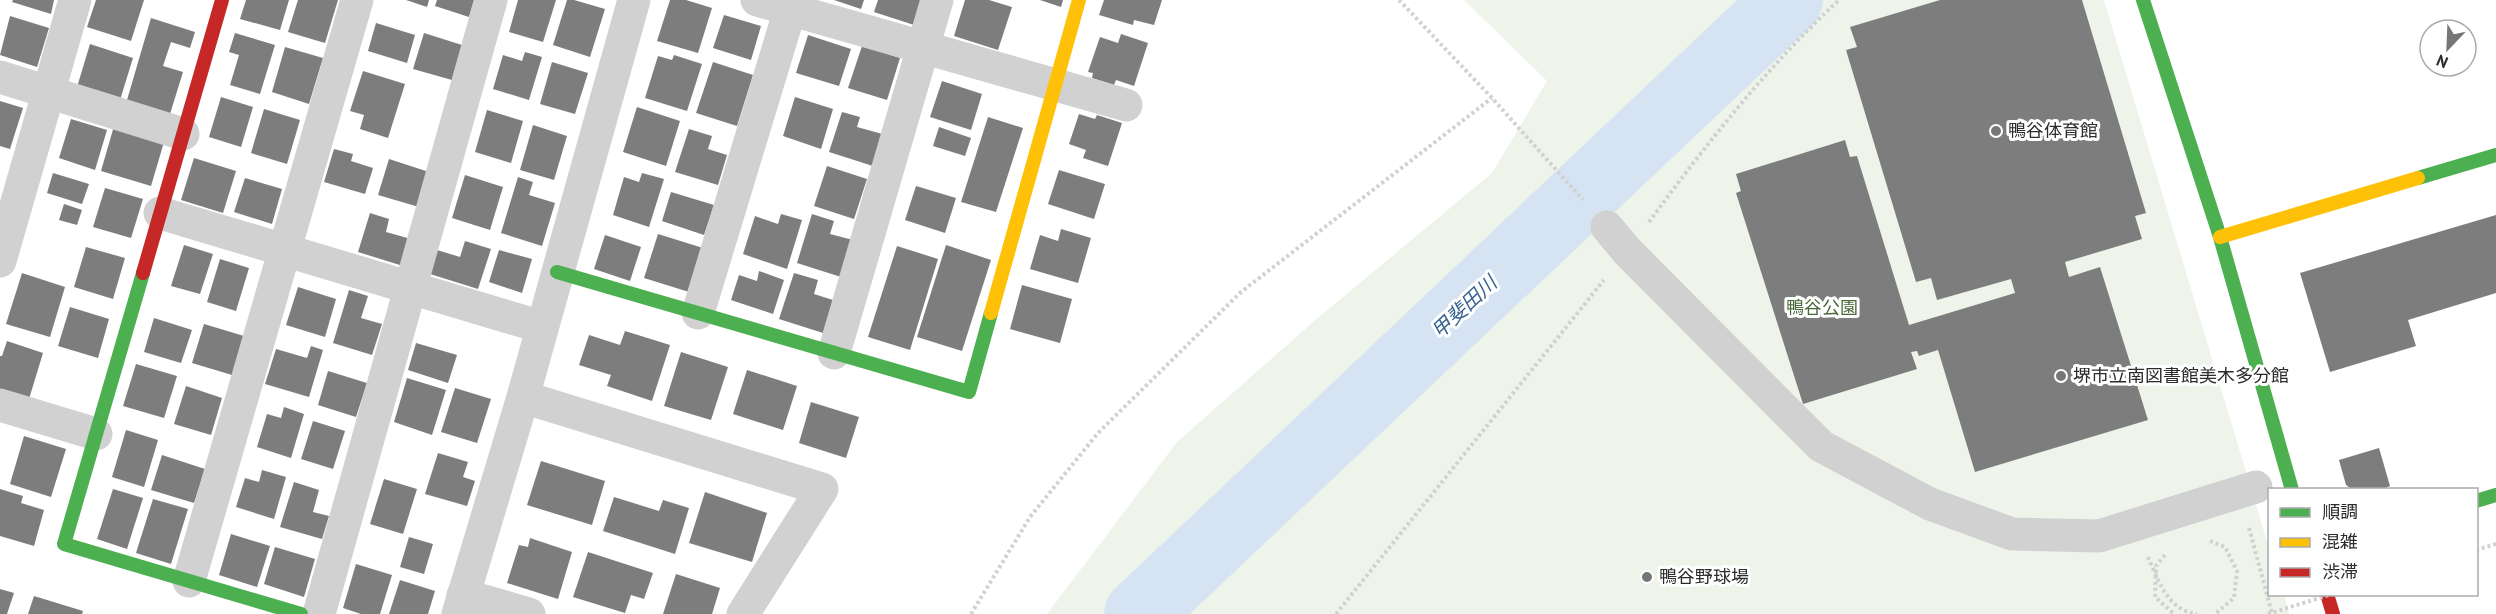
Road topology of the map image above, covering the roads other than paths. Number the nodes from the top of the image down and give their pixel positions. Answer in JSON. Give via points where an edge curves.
{"nodes":[{"id":1,"x":75,"y":0,"type":"edge"},
{"id":2,"x":222,"y":0,"type":"edge"},
{"id":3,"x":357,"y":0,"type":"edge"},
{"id":4,"x":491,"y":0,"type":"edge"},
{"id":5,"x":634,"y":0,"type":"edge"},
{"id":6,"x":758,"y":0,"type":"edge"},
{"id":7,"x":937,"y":0,"type":"edge"},
{"id":8,"x":1079,"y":0,"type":"edge"},
{"id":9,"x":2143,"y":0,"type":"edge"},
{"id":10,"x":791,"y":5,"type":"edge"},
{"id":11,"x":924,"y":47,"type":"junction"},
{"id":12,"x":0,"y":77,"type":"edge"},
{"id":13,"x":1055,"y":84,"type":"junction"},
{"id":14,"x":48,"y":92,"type":"junction"},
{"id":15,"x":1126,"y":105,"type":"dead end"},
{"id":16,"x":183,"y":134,"type":"junction"},
{"id":17,"x":2496,"y":155,"type":"edge"},
{"id":18,"x":160,"y":213,"type":"junction"},
{"id":19,"x":2220,"y":237,"type":"junction"},
{"id":20,"x":1617,"y":239,"type":"road end"},
{"id":21,"x":285,"y":251,"type":"junction"},
{"id":22,"x":0,"y":261,"type":"edge"},
{"id":23,"x":557,"y":272,"type":"junction"},
{"id":24,"x":411,"y":288,"type":"junction"},
{"id":25,"x":698,"y":313,"type":"junction"},
{"id":26,"x":542,"y":327,"type":"junction"},
{"id":27,"x":834,"y":352,"type":"junction"},
{"id":28,"x":523,"y":397,"type":"junction"},
{"id":29,"x":0,"y":405,"type":"edge"},
{"id":30,"x":96,"y":434,"type":"junction"},
{"id":31,"x":2292,"y":488,"type":"edge"},
{"id":32,"x":2247,"y":490,"type":"road end"},
{"id":33,"x":2496,"y":495,"type":"edge"},
{"id":34,"x":2478,"y":500,"type":"edge"},
{"id":35,"x":189,"y":581,"type":"junction"},
{"id":36,"x":2330,"y":596,"type":"edge"},
{"id":37,"x":461,"y":605,"type":"edge"},
{"id":38,"x":301,"y":614,"type":"edge"},
{"id":39,"x":319,"y":614,"type":"edge"},
{"id":40,"x":529,"y":614,"type":"edge"},
{"id":41,"x":743,"y":614,"type":"edge"},
{"id":42,"x":2333,"y":614,"type":"edge"}],
"edges":[{"from":1,"to":14,"type":"street"},
{"from":2,"to":16,"type":"street"},
{"from":3,"to":21,"type":"street"},
{"from":4,"to":24,"type":"street"},
{"from":5,"to":23,"type":"street"},
{"from":6,"to":10,"type":"street"},
{"from":7,"to":11,"type":"street"},
{"from":8,"to":13,"type":"street"},
{"from":9,"to":19,"type":"street"},
{"from":10,"to":11,"type":"street"},
{"from":10,"to":25,"type":"street"},
{"from":11,"to":13,"type":"street"},
{"from":11,"to":27,"type":"street"},
{"from":12,"to":14,"type":"street"},
{"from":13,"to":15,"type":"street"},
{"from":13,"to":27,"type":"street","via":[[969,392]]},
{"from":14,"to":16,"type":"street"},
{"from":14,"to":22,"type":"street"},
{"from":16,"to":18,"type":"street"},
{"from":17,"to":19,"type":"street"},
{"from":18,"to":21,"type":"street"},
{"from":18,"to":30,"type":"street"},
{"from":19,"to":31,"type":"street"},
{"from":20,"to":32,"type":"street","via":[[1821,446],[1929,504],[2012,534],[2099,536]]},
{"from":21,"to":24,"type":"street"},
{"from":21,"to":35,"type":"street"},
{"from":23,"to":25,"type":"street"},
{"from":23,"to":26,"type":"street"},
{"from":24,"to":26,"type":"street"},
{"from":24,"to":39,"type":"street"},
{"from":25,"to":27,"type":"street"},
{"from":26,"to":28,"type":"street"},
{"from":28,"to":37,"type":"street"},
{"from":28,"to":41,"type":"street","via":[[822,489]]},
{"from":29,"to":30,"type":"street"},
{"from":30,"to":35,"type":"street","via":[[64,544]]},
{"from":33,"to":34,"type":"street"},
{"from":35,"to":38,"type":"street"},
{"from":36,"to":42,"type":"street"},
{"from":37,"to":40,"type":"street"}]}
